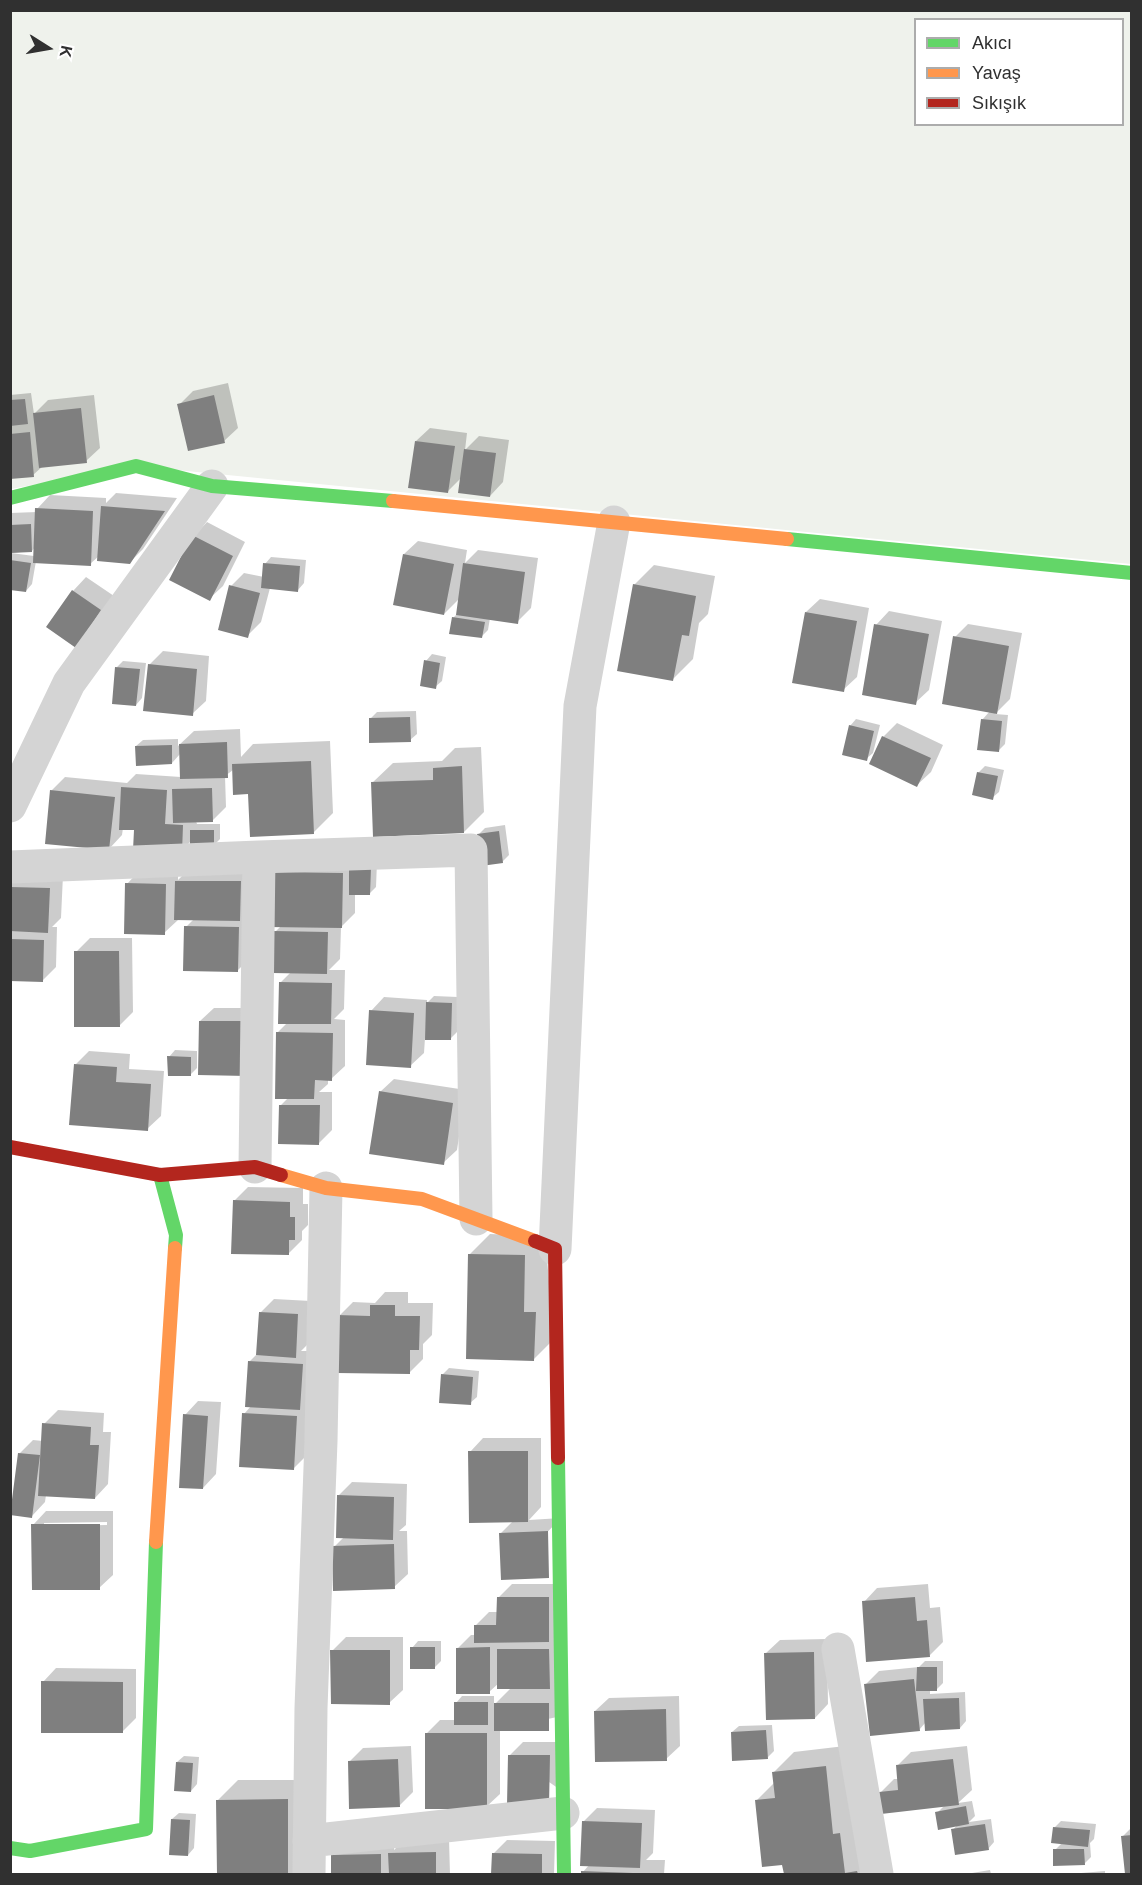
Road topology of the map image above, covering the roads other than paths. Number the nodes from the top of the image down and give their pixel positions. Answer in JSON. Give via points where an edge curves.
{"nodes":[{"id":1,"x":212,"y":486,"type":"junction"},
{"id":2,"x":10,"y":498,"type":"edge"},
{"id":3,"x":614,"y":522,"type":"junction"},
{"id":4,"x":1131,"y":573,"type":"edge"},
{"id":5,"x":10,"y":806,"type":"edge"},
{"id":6,"x":258,"y":857,"type":"junction"},
{"id":7,"x":10,"y":867,"type":"edge"},
{"id":8,"x":10,"y":1147,"type":"edge"},
{"id":9,"x":255,"y":1167,"type":"junction"},
{"id":10,"x":160,"y":1175,"type":"junction"},
{"id":11,"x":326,"y":1188,"type":"junction"},
{"id":12,"x":476,"y":1219,"type":"junction"},
{"id":13,"x":555,"y":1249,"type":"junction"},
{"id":14,"x":838,"y":1649,"type":"dead end"},
{"id":15,"x":563,"y":1813,"type":"junction"},
{"id":16,"x":309,"y":1840,"type":"junction"},
{"id":17,"x":10,"y":1848,"type":"edge"},
{"id":18,"x":309,"y":1875,"type":"edge"},
{"id":19,"x":564,"y":1875,"type":"edge"},
{"id":20,"x":876,"y":1875,"type":"edge"}],
"edges":[{"from":1,"to":2,"type":"street","via":[[136,466]]},
{"from":1,"to":3,"type":"street"},
{"from":1,"to":5,"type":"street","via":[[69,683]]},
{"from":3,"to":4,"type":"street"},
{"from":3,"to":13,"type":"street","via":[[580,706]]},
{"from":6,"to":7,"type":"street"},
{"from":6,"to":9,"type":"street"},
{"from":6,"to":12,"type":"street","via":[[471,850]]},
{"from":8,"to":10,"type":"street"},
{"from":9,"to":10,"type":"street"},
{"from":9,"to":11,"type":"street"},
{"from":10,"to":17,"type":"street","via":[[176,1235],[157,1521],[146,1829],[30,1851]]},
{"from":11,"to":12,"type":"street","via":[[422,1199]]},
{"from":11,"to":16,"type":"street"},
{"from":12,"to":13,"type":"street"},
{"from":13,"to":15,"type":"street"},
{"from":14,"to":20,"type":"street"},
{"from":15,"to":16,"type":"street"},
{"from":15,"to":19,"type":"street"},
{"from":16,"to":18,"type":"street"}]}
